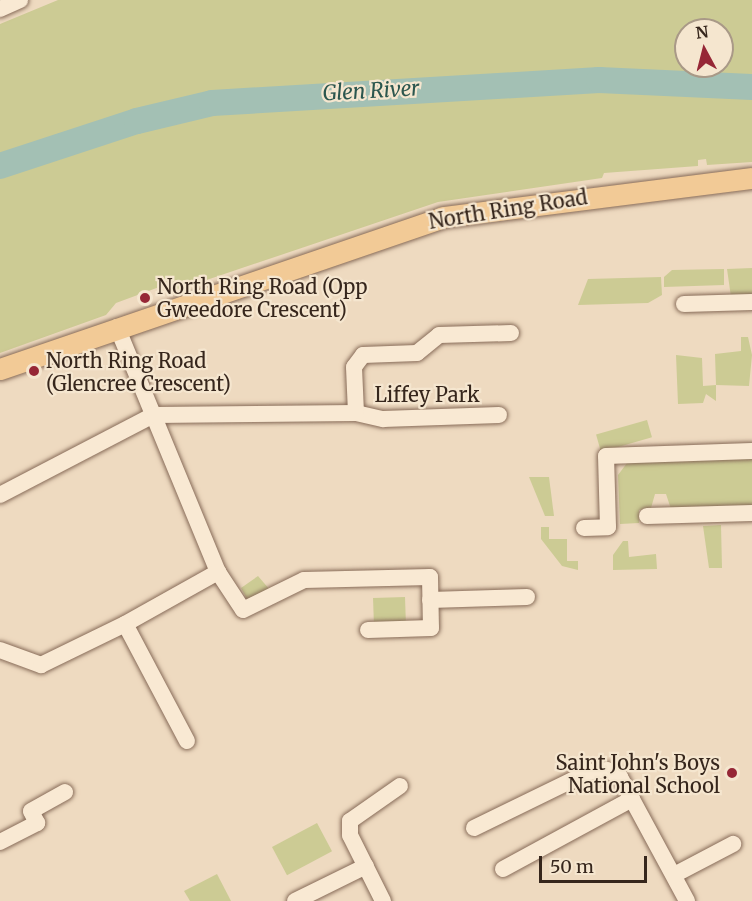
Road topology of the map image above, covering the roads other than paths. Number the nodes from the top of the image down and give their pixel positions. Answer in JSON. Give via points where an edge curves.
{"nodes":[{"id":1,"x":20,"y":0,"type":"edge"},
{"id":2,"x":0,"y":9,"type":"edge"},
{"id":3,"x":752,"y":178,"type":"edge"},
{"id":4,"x":752,"y":302,"type":"edge"},
{"id":5,"x":684,"y":304,"type":"dead end"},
{"id":6,"x":117,"y":327,"type":"junction"},
{"id":7,"x":511,"y":333,"type":"dead end"},
{"id":8,"x":0,"y":369,"type":"edge"},
{"id":9,"x":356,"y":412,"type":"junction"},
{"id":10,"x":154,"y":415,"type":"junction"},
{"id":11,"x":499,"y":415,"type":"dead end"},
{"id":12,"x":752,"y":450,"type":"edge"},
{"id":13,"x":0,"y":495,"type":"edge"},
{"id":14,"x":752,"y":513,"type":"edge"},
{"id":15,"x":647,"y":516,"type":"dead end"},
{"id":16,"x":584,"y":528,"type":"dead end"},
{"id":17,"x":218,"y":572,"type":"junction"},
{"id":18,"x":527,"y":597,"type":"dead end"},
{"id":19,"x":430,"y":600,"type":"junction"},
{"id":20,"x":126,"y":624,"type":"junction"},
{"id":21,"x":368,"y":630,"type":"dead end"},
{"id":22,"x":0,"y":650,"type":"edge"},
{"id":23,"x":187,"y":741,"type":"dead end"},
{"id":24,"x":400,"y":786,"type":"dead end"},
{"id":25,"x":65,"y":792,"type":"dead end"},
{"id":26,"x":632,"y":799,"type":"junction"},
{"id":27,"x":474,"y":828,"type":"dead end"},
{"id":28,"x":0,"y":842,"type":"edge"},
{"id":29,"x":733,"y":844,"type":"dead end"},
{"id":30,"x":366,"y":867,"type":"junction"},
{"id":31,"x":503,"y":869,"type":"dead end"},
{"id":32,"x":674,"y":875,"type":"junction"},
{"id":33,"x":295,"y":901,"type":"edge"},
{"id":34,"x":383,"y":901,"type":"edge"},
{"id":35,"x":687,"y":901,"type":"edge"}],
"edges":[{"from":1,"to":2,"type":"street"},
{"from":3,"to":6,"type":"main road","name":"North Ring Road","via":[[443,217]]},
{"from":4,"to":5,"type":"street"},
{"from":6,"to":8,"type":"main road","name":"North Ring Road"},
{"from":6,"to":10,"type":"street"},
{"from":7,"to":9,"type":"street","name":"Liffey Park","via":[[439,335],[417,353],[363,355],[354,367]]},
{"from":9,"to":10,"type":"street","name":"Liffey Park"},
{"from":9,"to":11,"type":"street","name":"Liffey Park","via":[[383,419]]},
{"from":10,"to":13,"type":"street"},
{"from":10,"to":17,"type":"street"},
{"from":12,"to":16,"type":"street","via":[[606,456],[608,527]]},
{"from":14,"to":15,"type":"street"},
{"from":17,"to":19,"type":"street","via":[[243,610],[303,580],[430,576]]},
{"from":17,"to":20,"type":"street"},
{"from":18,"to":19,"type":"street"},
{"from":19,"to":21,"type":"street","via":[[431,628]]},
{"from":20,"to":22,"type":"street","via":[[41,665]]},
{"from":20,"to":23,"type":"street"},
{"from":24,"to":30,"type":"street","via":[[350,820],[350,835]]},
{"from":25,"to":28,"type":"street","via":[[31,811],[37,823]]},
{"from":26,"to":27,"type":"street","via":[[620,777],[589,772]]},
{"from":26,"to":31,"type":"street"},
{"from":26,"to":32,"type":"street"},
{"from":29,"to":32,"type":"street"},
{"from":30,"to":33,"type":"street"},
{"from":30,"to":34,"type":"street"},
{"from":32,"to":35,"type":"street"}]}
